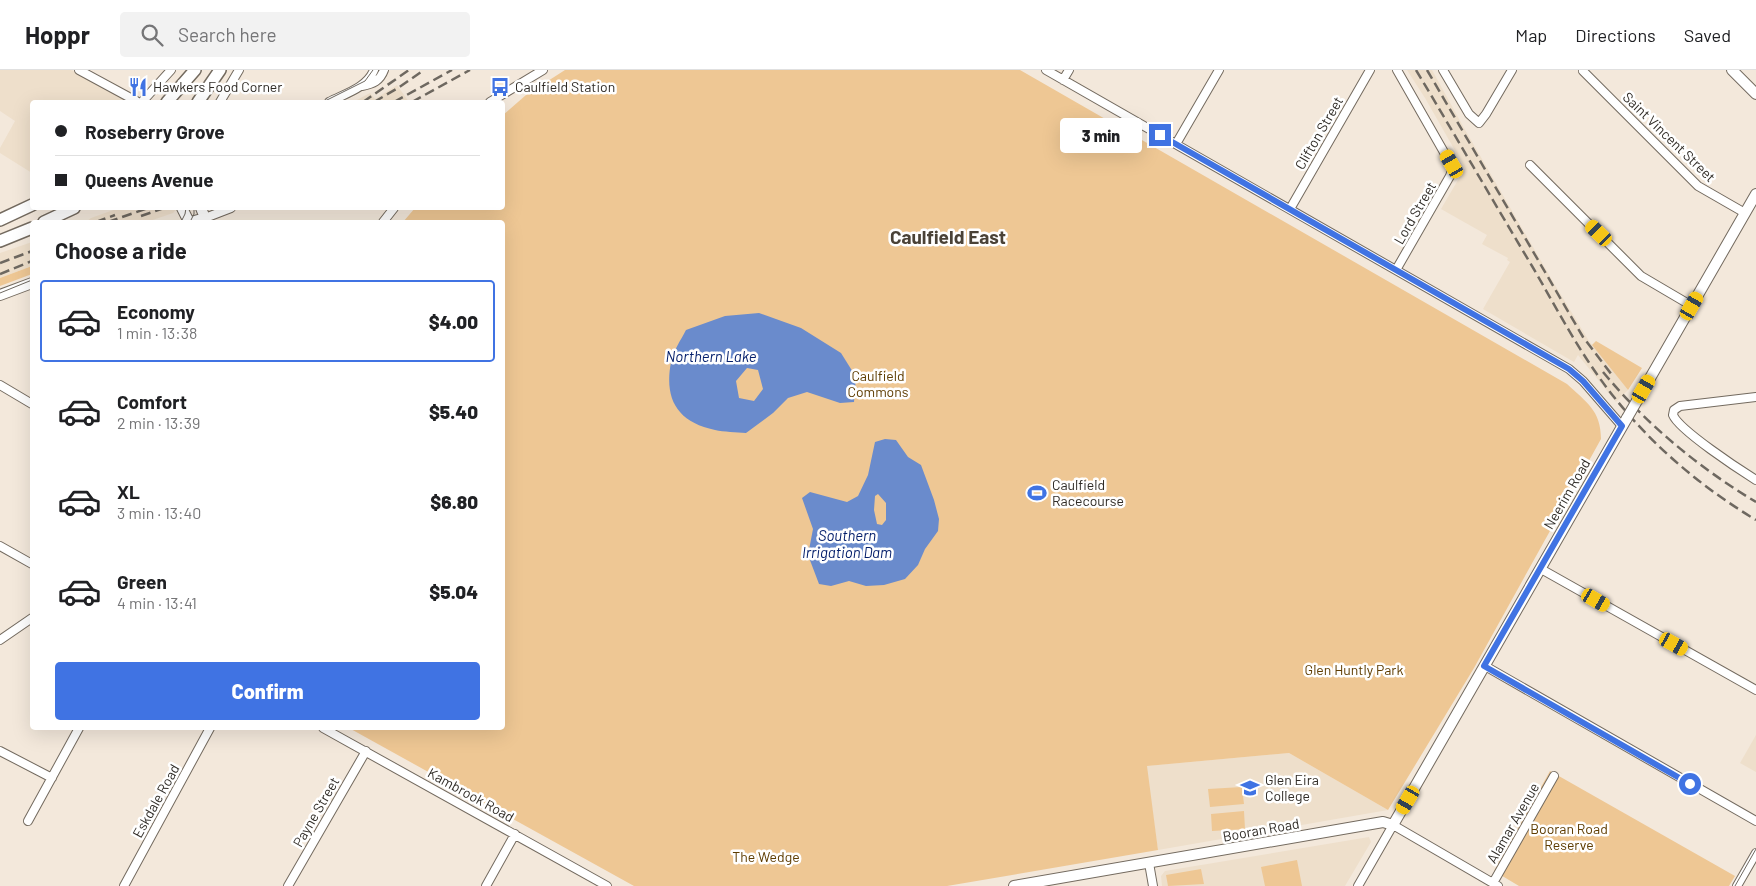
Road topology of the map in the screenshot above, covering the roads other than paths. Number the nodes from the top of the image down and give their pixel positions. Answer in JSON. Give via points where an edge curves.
{"nodes":[{"id":1,"x":79,"y":70,"type":"edge"},
{"id":2,"x":171,"y":70,"type":"edge"},
{"id":3,"x":195,"y":70,"type":"edge"},
{"id":4,"x":220,"y":70,"type":"edge"},
{"id":5,"x":239,"y":70,"type":"edge"},
{"id":6,"x":374,"y":70,"type":"edge"},
{"id":7,"x":384,"y":70,"type":"edge"},
{"id":8,"x":543,"y":70,"type":"edge"},
{"id":9,"x":1046,"y":70,"type":"edge"},
{"id":10,"x":1068,"y":70,"type":"edge"},
{"id":11,"x":1219,"y":70,"type":"edge"},
{"id":12,"x":1370,"y":70,"type":"edge"},
{"id":13,"x":1397,"y":70,"type":"edge"},
{"id":14,"x":1443,"y":70,"type":"edge"},
{"id":15,"x":1512,"y":70,"type":"edge"},
{"id":16,"x":1732,"y":70,"type":"edge"},
{"id":17,"x":1583,"y":71,"type":"edge"},
{"id":18,"x":1063,"y":80,"type":"junction"},
{"id":19,"x":360,"y":86,"type":"junction"},
{"id":20,"x":1756,"y":94,"type":"edge"},
{"id":21,"x":134,"y":100,"type":"edge"},
{"id":22,"x":144,"y":100,"type":"edge"},
{"id":23,"x":169,"y":100,"type":"edge"},
{"id":24,"x":199,"y":100,"type":"edge"},
{"id":25,"x":221,"y":100,"type":"edge"},
{"id":26,"x":333,"y":100,"type":"edge"},
{"id":27,"x":494,"y":100,"type":"edge"},
{"id":28,"x":1176,"y":144,"type":"junction"},
{"id":29,"x":1530,"y":165,"type":"dead end"},
{"id":30,"x":1756,"y":194,"type":"edge"},
{"id":31,"x":30,"y":206,"type":"edge"},
{"id":32,"x":1290,"y":209,"type":"junction"},
{"id":33,"x":70,"y":210,"type":"edge"},
{"id":34,"x":228,"y":210,"type":"edge"},
{"id":35,"x":392,"y":210,"type":"edge"},
{"id":36,"x":1745,"y":213,"type":"junction"},
{"id":37,"x":14,"y":214,"type":"junction"},
{"id":38,"x":0,"y":220,"type":"edge"},
{"id":39,"x":48,"y":220,"type":"edge"},
{"id":40,"x":206,"y":220,"type":"edge"},
{"id":41,"x":385,"y":220,"type":"edge"},
{"id":42,"x":30,"y":229,"type":"edge"},
{"id":43,"x":21,"y":233,"type":"junction"},
{"id":44,"x":0,"y":241,"type":"edge"},
{"id":45,"x":1396,"y":270,"type":"junction"},
{"id":46,"x":30,"y":284,"type":"edge"},
{"id":47,"x":0,"y":295,"type":"edge"},
{"id":48,"x":1692,"y":306,"type":"junction"},
{"id":49,"x":0,"y":385,"type":"edge"},
{"id":50,"x":1756,"y":397,"type":"edge"},
{"id":51,"x":30,"y":403,"type":"edge"},
{"id":52,"x":1625,"y":422,"type":"junction"},
{"id":53,"x":1756,"y":480,"type":"edge"},
{"id":54,"x":0,"y":546,"type":"edge"},
{"id":55,"x":30,"y":563,"type":"edge"},
{"id":56,"x":1540,"y":569,"type":"junction"},
{"id":57,"x":30,"y":619,"type":"edge"},
{"id":58,"x":0,"y":640,"type":"edge"},
{"id":59,"x":1484,"y":666,"type":"junction"},
{"id":60,"x":1756,"y":690,"type":"edge"},
{"id":61,"x":78,"y":730,"type":"edge"},
{"id":62,"x":209,"y":730,"type":"edge"},
{"id":63,"x":328,"y":730,"type":"edge"},
{"id":64,"x":0,"y":751,"type":"edge"},
{"id":65,"x":366,"y":751,"type":"junction"},
{"id":66,"x":1554,"y":776,"type":"dead end"},
{"id":67,"x":52,"y":778,"type":"junction"},
{"id":68,"x":28,"y":820,"type":"dead end"},
{"id":69,"x":1756,"y":821,"type":"edge"},
{"id":70,"x":1393,"y":825,"type":"junction"},
{"id":71,"x":515,"y":834,"type":"junction"},
{"id":72,"x":1756,"y":853,"type":"edge"},
{"id":73,"x":1149,"y":863,"type":"junction"},
{"id":74,"x":1050,"y":883,"type":"edge"},
{"id":75,"x":1496,"y":885,"type":"edge"},
{"id":76,"x":124,"y":886,"type":"edge"},
{"id":77,"x":288,"y":886,"type":"edge"},
{"id":78,"x":486,"y":886,"type":"edge"},
{"id":79,"x":607,"y":886,"type":"edge"},
{"id":80,"x":1014,"y":886,"type":"edge"},
{"id":81,"x":1153,"y":886,"type":"edge"},
{"id":82,"x":1358,"y":886,"type":"edge"},
{"id":83,"x":1738,"y":886,"type":"edge"}],
"edges":[{"from":1,"to":21,"type":"street"},
{"from":2,"to":22,"type":"street"},
{"from":3,"to":23,"type":"highway"},
{"from":4,"to":24,"type":"highway"},
{"from":5,"to":25,"type":"street"},
{"from":6,"to":19,"type":"street"},
{"from":7,"to":19,"type":"street","via":[[376,81]]},
{"from":8,"to":27,"type":"street"},
{"from":9,"to":18,"type":"street"},
{"from":10,"to":18,"type":"street"},
{"from":11,"to":28,"type":"street"},
{"from":12,"to":32,"type":"street","name":"Clifton Street"},
{"from":13,"to":45,"type":"street","name":"Lord Street","via":[[1453,168]]},
{"from":14,"to":15,"type":"street","via":[[1469,114],[1478,123]]},
{"from":16,"to":20,"type":"main road"},
{"from":17,"to":36,"type":"street","name":"Saint Vincent Street","via":[[1698,186]]},
{"from":18,"to":28,"type":"street"},
{"from":19,"to":26,"type":"street"},
{"from":28,"to":32,"type":"street"},
{"from":29,"to":48,"type":"street","via":[[1644,278]]},
{"from":30,"to":36,"type":"main road","name":"Neerim Road"},
{"from":31,"to":37,"type":"highway"},
{"from":32,"to":45,"type":"street"},
{"from":33,"to":39,"type":"highway"},
{"from":34,"to":40,"type":"street"},
{"from":35,"to":41,"type":"street"},
{"from":36,"to":48,"type":"main road","name":"Neerim Road"},
{"from":37,"to":38,"type":"highway"},
{"from":37,"to":43,"type":"highway"},
{"from":42,"to":43,"type":"highway"},
{"from":43,"to":44,"type":"highway"},
{"from":45,"to":52,"type":"street","via":[[1569,369]]},
{"from":46,"to":47,"type":"main road"},
{"from":48,"to":52,"type":"main road","name":"Neerim Road","bridge":true},
{"from":49,"to":51,"type":"street"},
{"from":50,"to":53,"type":"street","via":[[1682,406],[1674,410],[1673,415],[1714,452]]},
{"from":52,"to":56,"type":"main road","name":"Neerim Road"},
{"from":54,"to":55,"type":"street"},
{"from":56,"to":59,"type":"main road","name":"Neerim Road"},
{"from":56,"to":60,"type":"street"},
{"from":57,"to":58,"type":"street"},
{"from":59,"to":69,"type":"street"},
{"from":59,"to":70,"type":"main road","name":"Neerim Road"},
{"from":61,"to":67,"type":"street"},
{"from":62,"to":76,"type":"street","name":"Eskdale Road"},
{"from":63,"to":65,"type":"street","name":"Kambrook Road"},
{"from":64,"to":67,"type":"street"},
{"from":65,"to":71,"type":"street","name":"Kambrook Road"},
{"from":65,"to":77,"type":"street","name":"Payne Street"},
{"from":66,"to":75,"type":"street","name":"Alamar Avenue"},
{"from":67,"to":68,"type":"street"},
{"from":70,"to":73,"type":"main road","name":"Booran Road","via":[[1382,822]]},
{"from":70,"to":75,"type":"street","name":"Booran Road"},
{"from":70,"to":82,"type":"street","name":"Neerim Road"},
{"from":71,"to":78,"type":"street"},
{"from":71,"to":79,"type":"street","name":"Kambrook Road"},
{"from":72,"to":83,"type":"street"},
{"from":73,"to":74,"type":"main road","name":"Booran Road"},
{"from":73,"to":81,"type":"street"},
{"from":74,"to":80,"type":"main road","name":"Booran Road"}]}
